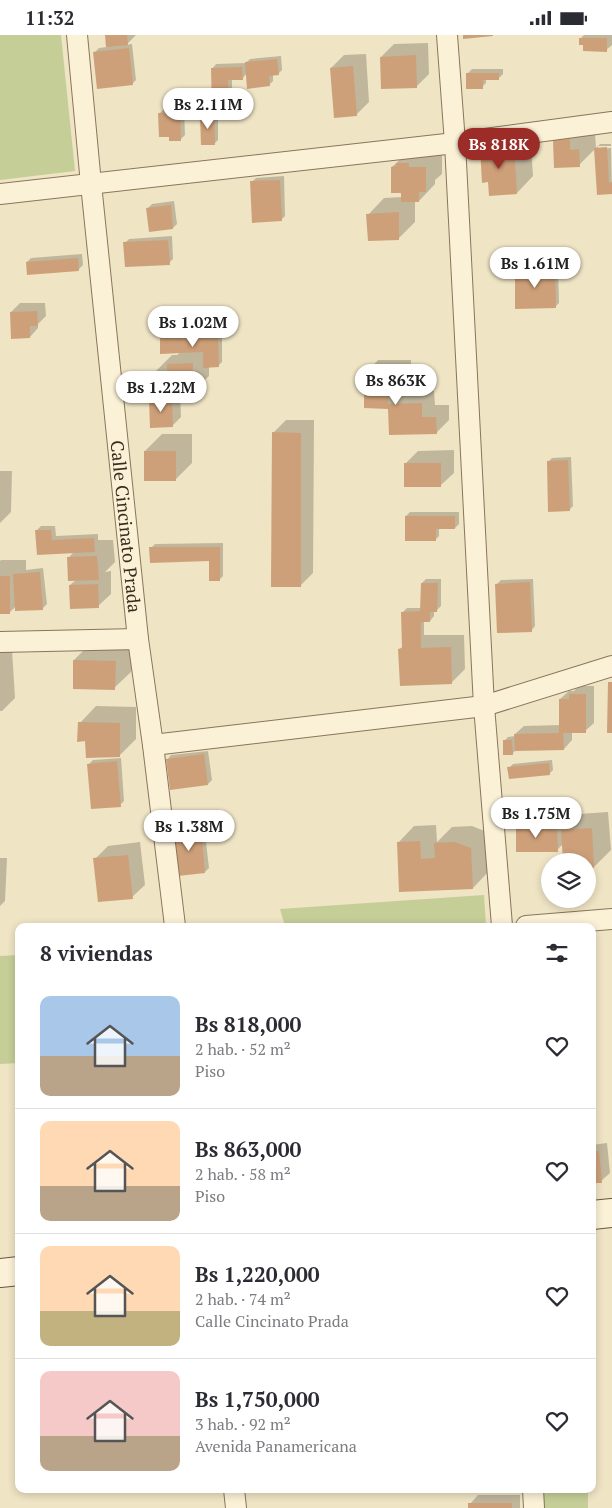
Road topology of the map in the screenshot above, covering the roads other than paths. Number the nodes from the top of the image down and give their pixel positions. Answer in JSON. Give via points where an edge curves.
{"nodes":[{"id":1,"x":77,"y":35,"type":"edge"},
{"id":2,"x":447,"y":35,"type":"edge"},
{"id":3,"x":612,"y":122,"type":"edge"},
{"id":4,"x":455,"y":143,"type":"junction"},
{"id":5,"x":91,"y":184,"type":"junction"},
{"id":6,"x":0,"y":194,"type":"edge"},
{"id":7,"x":138,"y":639,"type":"junction"},
{"id":8,"x":0,"y":642,"type":"edge"},
{"id":9,"x":612,"y":666,"type":"edge"},
{"id":10,"x":484,"y":706,"type":"junction"},
{"id":11,"x":153,"y":745,"type":"junction"},
{"id":12,"x":612,"y":919,"type":"edge"},
{"id":13,"x":175,"y":923,"type":"edge"},
{"id":14,"x":502,"y":923,"type":"edge"},
{"id":15,"x":563,"y":923,"type":"edge"},
{"id":16,"x":612,"y":1213,"type":"edge"},
{"id":17,"x":596,"y":1215,"type":"edge"},
{"id":18,"x":15,"y":1271,"type":"edge"},
{"id":19,"x":0,"y":1273,"type":"edge"},
{"id":20,"x":234,"y":1493,"type":"edge"},
{"id":21,"x":533,"y":1493,"type":"edge"},
{"id":22,"x":236,"y":1508,"type":"edge"},
{"id":23,"x":534,"y":1508,"type":"edge"}],
"edges":[{"from":1,"to":5,"type":"street","name":"Calle Cincinato Prada"},
{"from":2,"to":4,"type":"street"},
{"from":3,"to":4,"type":"street"},
{"from":4,"to":5,"type":"street"},
{"from":4,"to":10,"type":"street"},
{"from":5,"to":6,"type":"street"},
{"from":5,"to":7,"type":"street","name":"Calle Cincinato Prada"},
{"from":7,"to":8,"type":"street"},
{"from":7,"to":11,"type":"street","name":"Calle Cincinato Prada"},
{"from":9,"to":10,"type":"street"},
{"from":10,"to":11,"type":"street"},
{"from":10,"to":14,"type":"street"},
{"from":11,"to":13,"type":"street","name":"Calle Cincinato Prada"},
{"from":12,"to":15,"type":"street"},
{"from":16,"to":17,"type":"main road"},
{"from":18,"to":19,"type":"main road"},
{"from":20,"to":22,"type":"street"},
{"from":21,"to":23,"type":"street"}]}
